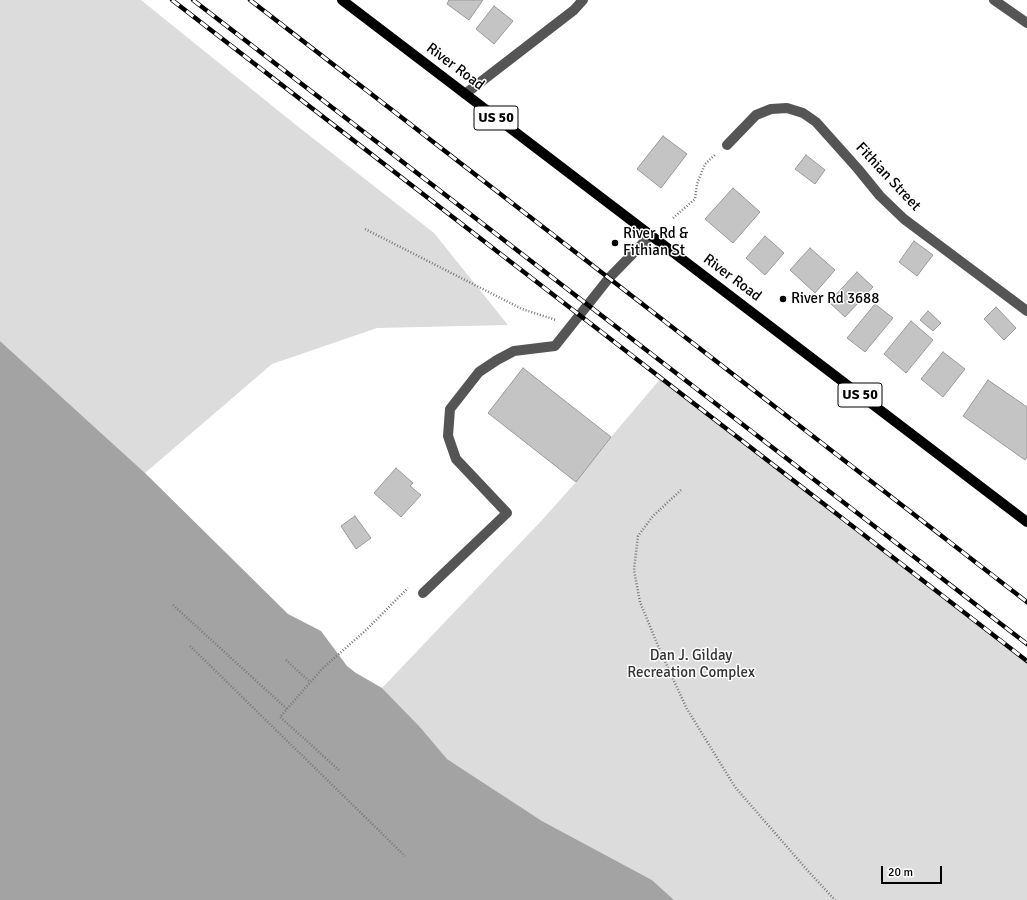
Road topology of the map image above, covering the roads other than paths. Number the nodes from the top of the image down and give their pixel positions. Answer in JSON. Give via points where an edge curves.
{"nodes":[{"id":1,"x":342,"y":0,"type":"edge"},
{"id":2,"x":583,"y":0,"type":"edge"},
{"id":3,"x":994,"y":0,"type":"edge"},
{"id":4,"x":1027,"y":23,"type":"edge"},
{"id":5,"x":465,"y":94,"type":"junction"},
{"id":6,"x":727,"y":145,"type":"road end"},
{"id":7,"x":651,"y":235,"type":"junction"},
{"id":8,"x":1027,"y":311,"type":"edge"},
{"id":9,"x":1027,"y":522,"type":"edge"},
{"id":10,"x":423,"y":593,"type":"dead end"}],
"edges":[{"from":1,"to":5,"type":"main road","name":"River Road","number":"US 50"},
{"from":2,"to":5,"type":"street","via":[[574,10]]},
{"from":3,"to":4,"type":"street"},
{"from":5,"to":7,"type":"main road","name":"River Road","number":"US 50"},
{"from":6,"to":8,"type":"street","name":"Fithian Street","via":[[756,115],[771,109],[787,108],[803,113],[816,122],[880,196],[904,219]]},
{"from":7,"to":9,"type":"main road","name":"River Road","number":"US 50"},
{"from":7,"to":10,"type":"street","via":[[609,278],[556,346],[514,351],[497,360],[479,372],[450,409],[448,436],[456,459],[507,513]]}]}
